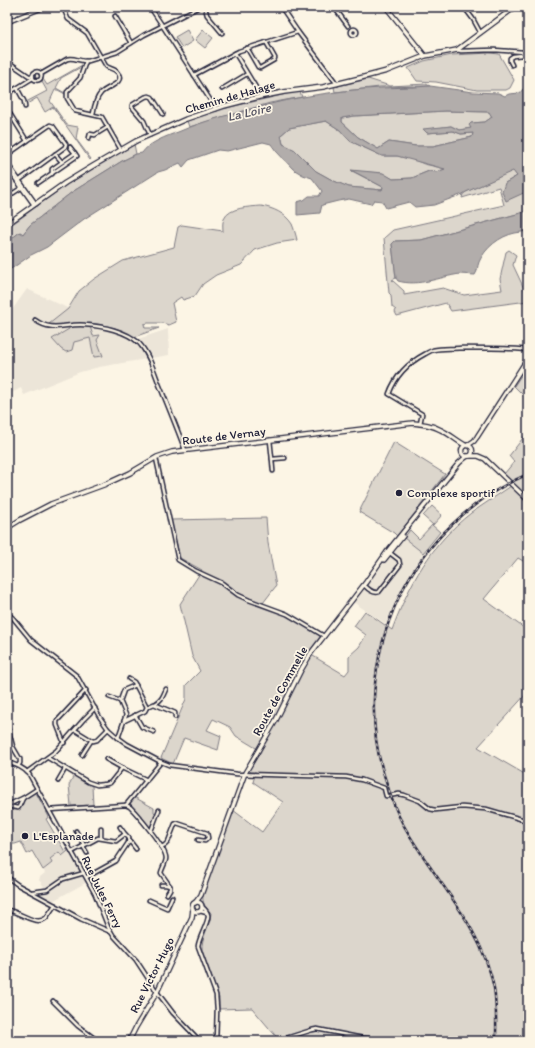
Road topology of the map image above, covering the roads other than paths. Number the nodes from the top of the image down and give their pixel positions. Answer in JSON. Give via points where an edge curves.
{"nodes":[{"id":1,"x":44,"y":7,"type":"edge"},
{"id":2,"x":63,"y":7,"type":"edge"},
{"id":3,"x":150,"y":7,"type":"edge"},
{"id":4,"x":199,"y":7,"type":"edge"},
{"id":5,"x":205,"y":7,"type":"edge"},
{"id":6,"x":281,"y":7,"type":"edge"},
{"id":7,"x":334,"y":7,"type":"edge"},
{"id":8,"x":386,"y":7,"type":"edge"},
{"id":9,"x":464,"y":7,"type":"edge"},
{"id":10,"x":503,"y":7,"type":"edge"},
{"id":11,"x":515,"y":7,"type":"edge"},
{"id":12,"x":507,"y":13,"type":"junction"},
{"id":13,"x":115,"y":16,"type":"dead end"},
{"id":14,"x":7,"y":22,"type":"edge"},
{"id":15,"x":162,"y":25,"type":"junction"},
{"id":16,"x":353,"y":30,"type":"dead end"},
{"id":17,"x":298,"y":32,"type":"junction"},
{"id":18,"x":480,"y":32,"type":"junction"},
{"id":19,"x":222,"y":33,"type":"dead end"},
{"id":20,"x":266,"y":42,"type":"junction"},
{"id":21,"x":131,"y":43,"type":"junction"},
{"id":22,"x":247,"y":48,"type":"junction"},
{"id":23,"x":457,"y":50,"type":"junction"},
{"id":24,"x":235,"y":53,"type":"junction"},
{"id":25,"x":425,"y":56,"type":"junction"},
{"id":26,"x":101,"y":57,"type":"junction"},
{"id":27,"x":7,"y":61,"type":"edge"},
{"id":28,"x":86,"y":61,"type":"junction"},
{"id":29,"x":512,"y":65,"type":"dead end"},
{"id":30,"x":41,"y":74,"type":"junction"},
{"id":31,"x":194,"y":74,"type":"junction"},
{"id":32,"x":247,"y":74,"type":"junction"},
{"id":33,"x":33,"y":77,"type":"junction"},
{"id":34,"x":337,"y":84,"type":"junction"},
{"id":35,"x":17,"y":88,"type":"junction"},
{"id":36,"x":222,"y":90,"type":"dead end"},
{"id":37,"x":7,"y":94,"type":"edge"},
{"id":38,"x":261,"y":97,"type":"junction"},
{"id":39,"x":7,"y":101,"type":"edge"},
{"id":40,"x":25,"y":106,"type":"dead end"},
{"id":41,"x":7,"y":108,"type":"edge"},
{"id":42,"x":216,"y":109,"type":"junction"},
{"id":43,"x":92,"y":114,"type":"junction"},
{"id":44,"x":163,"y":114,"type":"dead end"},
{"id":45,"x":108,"y":127,"type":"junction"},
{"id":46,"x":150,"y":135,"type":"junction"},
{"id":47,"x":89,"y":138,"type":"dead end"},
{"id":48,"x":27,"y":141,"type":"junction"},
{"id":49,"x":70,"y":147,"type":"dead end"},
{"id":50,"x":121,"y":150,"type":"junction"},
{"id":51,"x":75,"y":153,"type":"junction"},
{"id":52,"x":55,"y":154,"type":"junction"},
{"id":53,"x":7,"y":155,"type":"edge"},
{"id":54,"x":62,"y":162,"type":"junction"},
{"id":55,"x":7,"y":163,"type":"edge"},
{"id":56,"x":7,"y":167,"type":"edge"},
{"id":57,"x":52,"y":174,"type":"junction"},
{"id":58,"x":18,"y":181,"type":"junction"},
{"id":59,"x":38,"y":183,"type":"dead end"},
{"id":60,"x":22,"y":187,"type":"junction"},
{"id":61,"x":9,"y":196,"type":"dead end"},
{"id":62,"x":35,"y":205,"type":"junction"},
{"id":63,"x":7,"y":224,"type":"edge"},
{"id":64,"x":35,"y":320,"type":"dead end"},
{"id":65,"x":528,"y":350,"type":"edge"},
{"id":66,"x":528,"y":358,"type":"edge"},
{"id":67,"x":420,"y":424,"type":"junction"},
{"id":68,"x":270,"y":440,"type":"junction"},
{"id":69,"x":456,"y":440,"type":"junction"},
{"id":70,"x":474,"y":441,"type":"junction"},
{"id":71,"x":467,"y":445,"type":"junction"},
{"id":72,"x":472,"y":450,"type":"junction"},
{"id":73,"x":185,"y":451,"type":"junction"},
{"id":74,"x":462,"y":452,"type":"junction"},
{"id":75,"x":468,"y":456,"type":"junction"},
{"id":76,"x":478,"y":456,"type":"junction"},
{"id":77,"x":156,"y":458,"type":"junction"},
{"id":78,"x":285,"y":458,"type":"dead end"},
{"id":79,"x":272,"y":459,"type":"junction"},
{"id":80,"x":459,"y":463,"type":"junction"},
{"id":81,"x":272,"y":471,"type":"dead end"},
{"id":82,"x":447,"y":478,"type":"junction"},
{"id":83,"x":528,"y":500,"type":"edge"},
{"id":84,"x":7,"y":528,"type":"edge"},
{"id":85,"x":390,"y":553,"type":"junction"},
{"id":86,"x":365,"y":584,"type":"junction"},
{"id":87,"x":7,"y":613,"type":"edge"},
{"id":88,"x":324,"y":636,"type":"junction"},
{"id":89,"x":129,"y":679,"type":"dead end"},
{"id":90,"x":136,"y":685,"type":"junction"},
{"id":91,"x":166,"y":689,"type":"dead end"},
{"id":92,"x":86,"y":690,"type":"junction"},
{"id":93,"x":108,"y":697,"type":"dead end"},
{"id":94,"x":120,"y":701,"type":"junction"},
{"id":95,"x":154,"y":704,"type":"junction"},
{"id":96,"x":147,"y":707,"type":"junction"},
{"id":97,"x":95,"y":708,"type":"junction"},
{"id":98,"x":135,"y":716,"type":"junction"},
{"id":99,"x":175,"y":717,"type":"dead end"},
{"id":100,"x":124,"y":721,"type":"junction"},
{"id":101,"x":7,"y":724,"type":"edge"},
{"id":102,"x":108,"y":729,"type":"junction"},
{"id":103,"x":75,"y":730,"type":"junction"},
{"id":104,"x":154,"y":732,"type":"dead end"},
{"id":105,"x":118,"y":738,"type":"junction"},
{"id":106,"x":91,"y":741,"type":"junction"},
{"id":107,"x":64,"y":743,"type":"junction"},
{"id":108,"x":82,"y":755,"type":"dead end"},
{"id":109,"x":48,"y":758,"type":"junction"},
{"id":110,"x":106,"y":759,"type":"dead end"},
{"id":111,"x":7,"y":762,"type":"edge"},
{"id":112,"x":161,"y":762,"type":"junction"},
{"id":113,"x":18,"y":766,"type":"junction"},
{"id":114,"x":122,"y":768,"type":"junction"},
{"id":115,"x":65,"y":769,"type":"junction"},
{"id":116,"x":27,"y":772,"type":"junction"},
{"id":117,"x":244,"y":774,"type":"junction"},
{"id":118,"x":146,"y":780,"type":"junction"},
{"id":119,"x":58,"y":781,"type":"dead end"},
{"id":120,"x":37,"y":789,"type":"junction"},
{"id":121,"x":23,"y":798,"type":"junction"},
{"id":122,"x":7,"y":806,"type":"edge"},
{"id":123,"x":126,"y":806,"type":"junction"},
{"id":124,"x":49,"y":810,"type":"junction"},
{"id":125,"x":158,"y":810,"type":"dead end"},
{"id":126,"x":528,"y":821,"type":"edge"},
{"id":127,"x":120,"y":827,"type":"dead end"},
{"id":128,"x":101,"y":828,"type":"dead end"},
{"id":129,"x":76,"y":831,"type":"dead end"},
{"id":130,"x":150,"y":832,"type":"junction"},
{"id":131,"x":125,"y":834,"type":"junction"},
{"id":132,"x":101,"y":838,"type":"junction"},
{"id":133,"x":129,"y":840,"type":"junction"},
{"id":134,"x":198,"y":840,"type":"dead end"},
{"id":135,"x":84,"y":846,"type":"junction"},
{"id":136,"x":161,"y":846,"type":"junction"},
{"id":137,"x":136,"y":849,"type":"dead end"},
{"id":138,"x":72,"y":852,"type":"junction"},
{"id":139,"x":87,"y":853,"type":"dead end"},
{"id":140,"x":84,"y":873,"type":"junction"},
{"id":141,"x":7,"y":877,"type":"edge"},
{"id":142,"x":86,"y":878,"type":"junction"},
{"id":143,"x":161,"y":885,"type":"dead end"},
{"id":144,"x":170,"y":886,"type":"junction"},
{"id":145,"x":32,"y":892,"type":"junction"},
{"id":146,"x":167,"y":894,"type":"dead end"},
{"id":147,"x":201,"y":895,"type":"junction"},
{"id":148,"x":172,"y":898,"type":"dead end"},
{"id":149,"x":149,"y":900,"type":"dead end"},
{"id":150,"x":195,"y":903,"type":"junction"},
{"id":151,"x":55,"y":905,"type":"junction"},
{"id":152,"x":201,"y":905,"type":"junction"},
{"id":153,"x":193,"y":909,"type":"junction"},
{"id":154,"x":7,"y":910,"type":"edge"},
{"id":155,"x":198,"y":912,"type":"junction"},
{"id":156,"x":208,"y":914,"type":"junction"},
{"id":157,"x":192,"y":917,"type":"junction"},
{"id":158,"x":111,"y":932,"type":"junction"},
{"id":159,"x":157,"y":992,"type":"junction"},
{"id":160,"x":53,"y":1001,"type":"dead end"},
{"id":161,"x":96,"y":1040,"type":"edge"},
{"id":162,"x":129,"y":1041,"type":"edge"},
{"id":163,"x":200,"y":1041,"type":"edge"},
{"id":164,"x":216,"y":1041,"type":"edge"},
{"id":165,"x":260,"y":1041,"type":"edge"},
{"id":166,"x":399,"y":1041,"type":"edge"}],
"edges":[{"from":1,"to":14,"type":"street"},
{"from":2,"to":26,"type":"street","via":[[68,19],[87,33]]},
{"from":3,"to":15,"type":"street"},
{"from":4,"to":15,"type":"street"},
{"from":5,"to":19,"type":"street","via":[[207,15]]},
{"from":6,"to":17,"type":"street"},
{"from":7,"to":16,"type":"street"},
{"from":8,"to":25,"type":"street"},
{"from":9,"to":18,"type":"street"},
{"from":10,"to":12,"type":"street"},
{"from":11,"to":12,"type":"street"},
{"from":12,"to":18,"type":"street"},
{"from":13,"to":21,"type":"street"},
{"from":15,"to":21,"type":"street"},
{"from":15,"to":31,"type":"street"},
{"from":17,"to":20,"type":"street"},
{"from":17,"to":34,"type":"street"},
{"from":18,"to":23,"type":"street"},
{"from":20,"to":22,"type":"street"},
{"from":20,"to":22,"type":"street","via":[[275,58],[260,68]]},
{"from":21,"to":26,"type":"street"},
{"from":22,"to":24,"type":"street"},
{"from":23,"to":25,"type":"street","name":"Chemin de Halage"},
{"from":23,"to":29,"type":"street","via":[[524,52],[522,55],[511,57]]},
{"from":24,"to":31,"type":"street"},
{"from":24,"to":32,"type":"street"},
{"from":25,"to":34,"type":"street","name":"Chemin de Halage","via":[[387,71]]},
{"from":26,"to":28,"type":"street"},
{"from":26,"to":43,"type":"street","via":[[108,68],[116,71],[120,79],[100,94]]},
{"from":27,"to":33,"type":"street"},
{"from":28,"to":30,"type":"street","via":[[69,58]]},
{"from":28,"to":43,"type":"street","via":[[80,78],[66,96],[75,111]]},
{"from":30,"to":33,"type":"street","via":[[36,72]]},
{"from":30,"to":33,"type":"street","via":[[38,80]]},
{"from":31,"to":42,"type":"street"},
{"from":32,"to":36,"type":"street"},
{"from":32,"to":38,"type":"street"},
{"from":33,"to":35,"type":"street"},
{"from":34,"to":38,"type":"street","name":"Chemin de Halage"},
{"from":35,"to":37,"type":"street"},
{"from":35,"to":40,"type":"street"},
{"from":38,"to":42,"type":"street","name":"Chemin de Halage"},
{"from":39,"to":41,"type":"street"},
{"from":41,"to":48,"type":"street"},
{"from":42,"to":46,"type":"street","name":"Chemin de Halage","via":[[191,116]]},
{"from":43,"to":45,"type":"street","via":[[102,117]]},
{"from":44,"to":46,"type":"street","via":[[150,96],[132,105],[144,121]]},
{"from":45,"to":47,"type":"street","via":[[94,135],[90,134]]},
{"from":45,"to":50,"type":"street"},
{"from":46,"to":50,"type":"street","name":"Chemin de Halage"},
{"from":48,"to":52,"type":"street","via":[[50,125],[53,126],[66,144]]},
{"from":48,"to":53,"type":"street"},
{"from":49,"to":51,"type":"street"},
{"from":50,"to":62,"type":"street","name":"Chemin de Halage","via":[[73,178]]},
{"from":51,"to":54,"type":"street"},
{"from":51,"to":57,"type":"street","via":[[77,156]]},
{"from":52,"to":54,"type":"street"},
{"from":52,"to":58,"type":"street"},
{"from":54,"to":57,"type":"street","via":[[52,169]]},
{"from":55,"to":58,"type":"street"},
{"from":56,"to":58,"type":"street"},
{"from":57,"to":59,"type":"street"},
{"from":58,"to":60,"type":"street"},
{"from":60,"to":61,"type":"street"},
{"from":60,"to":62,"type":"street"},
{"from":62,"to":63,"type":"street","name":"Chemin de Halage"},
{"from":64,"to":73,"type":"street","via":[[39,324],[53,328],[79,324],[116,330],[140,344],[148,357]]},
{"from":65,"to":67,"type":"street","via":[[432,350],[410,364],[398,376],[389,394],[422,414]]},
{"from":66,"to":70,"type":"street"},
{"from":67,"to":68,"type":"street","name":"Route de Vernay"},
{"from":67,"to":69,"type":"street","name":"Route de Vernay","via":[[434,426]]},
{"from":68,"to":73,"type":"street","name":"Route de Vernay"},
{"from":68,"to":79,"type":"street"},
{"from":69,"to":71,"type":"street","name":"Route de Vernay"},
{"from":69,"to":74,"type":"street","name":"Route de Vernay"},
{"from":70,"to":71,"type":"street"},
{"from":70,"to":72,"type":"street"},
{"from":71,"to":72,"type":"street"},
{"from":71,"to":74,"type":"street","via":[[463,447]]},
{"from":72,"to":75,"type":"street"},
{"from":72,"to":76,"type":"street"},
{"from":73,"to":77,"type":"street","name":"Route de Vernay","via":[[172,452]]},
{"from":74,"to":75,"type":"street"},
{"from":74,"to":80,"type":"street","name":"Route de Commelle"},
{"from":75,"to":76,"type":"street"},
{"from":75,"to":80,"type":"street","name":"Route de Commelle"},
{"from":76,"to":83,"type":"street","via":[[485,459]]},
{"from":77,"to":84,"type":"street","name":"Route de Vernay","via":[[106,484],[51,504]]},
{"from":77,"to":88,"type":"street","via":[[178,560],[222,583],[238,595],[287,614]]},
{"from":78,"to":79,"type":"street"},
{"from":79,"to":81,"type":"street"},
{"from":80,"to":82,"type":"street","name":"Route de Commelle"},
{"from":82,"to":85,"type":"street","name":"Route de Commelle"},
{"from":82,"to":86,"type":"street","name":"Route de Commelle","via":[[387,552]]},
{"from":85,"to":86,"type":"street","name":"Route de Commelle"},
{"from":85,"to":86,"type":"street","via":[[399,560],[400,565],[379,592],[372,592]]},
{"from":86,"to":88,"type":"street","name":"Route de Commelle"},
{"from":87,"to":92,"type":"street","via":[[30,640],[77,676]]},
{"from":88,"to":117,"type":"street","name":"Route de Commelle","via":[[301,670],[276,720]]},
{"from":89,"to":90,"type":"street"},
{"from":90,"to":94,"type":"street","via":[[124,690]]},
{"from":90,"to":96,"type":"street"},
{"from":91,"to":95,"type":"street","via":[[159,702]]},
{"from":92,"to":97,"type":"street"},
{"from":92,"to":107,"type":"street","via":[[57,721]]},
{"from":93,"to":94,"type":"street"},
{"from":94,"to":100,"type":"street","via":[[126,715]]},
{"from":95,"to":96,"type":"street"},
{"from":95,"to":99,"type":"street","via":[[175,713]]},
{"from":96,"to":98,"type":"street"},
{"from":97,"to":102,"type":"street"},
{"from":97,"to":103,"type":"street"},
{"from":98,"to":100,"type":"street"},
{"from":98,"to":104,"type":"street","via":[[142,727]]},
{"from":100,"to":105,"type":"street"},
{"from":101,"to":113,"type":"street","via":[[13,747],[20,759]]},
{"from":102,"to":105,"type":"street"},
{"from":102,"to":106,"type":"street","via":[[97,740]]},
{"from":103,"to":106,"type":"street"},
{"from":103,"to":107,"type":"street"},
{"from":105,"to":112,"type":"street"},
{"from":106,"to":108,"type":"street"},
{"from":107,"to":109,"type":"street"},
{"from":109,"to":115,"type":"street"},
{"from":109,"to":116,"type":"street"},
{"from":110,"to":114,"type":"street"},
{"from":111,"to":113,"type":"street","name":"Rue Jules Ferry"},
{"from":112,"to":117,"type":"street"},
{"from":112,"to":118,"type":"street"},
{"from":113,"to":116,"type":"street","name":"Rue Jules Ferry"},
{"from":114,"to":115,"type":"street","via":[[110,783],[96,785]]},
{"from":114,"to":118,"type":"street"},
{"from":115,"to":119,"type":"street"},
{"from":116,"to":120,"type":"street","name":"Rue Jules Ferry"},
{"from":117,"to":126,"type":"street","via":[[346,776],[384,788],[386,796],[399,794],[420,801],[430,809],[474,808]]},
{"from":117,"to":147,"type":"street"},
{"from":118,"to":123,"type":"street"},
{"from":120,"to":121,"type":"street"},
{"from":120,"to":124,"type":"street","name":"Rue Jules Ferry"},
{"from":121,"to":122,"type":"street"},
{"from":121,"to":122,"type":"street","via":[[18,808]]},
{"from":123,"to":124,"type":"street"},
{"from":123,"to":130,"type":"street","via":[[131,808]]},
{"from":124,"to":138,"type":"street","name":"Rue Jules Ferry"},
{"from":125,"to":130,"type":"street"},
{"from":127,"to":131,"type":"street"},
{"from":128,"to":132,"type":"street"},
{"from":129,"to":135,"type":"street"},
{"from":130,"to":136,"type":"street"},
{"from":131,"to":132,"type":"street","via":[[116,841]]},
{"from":131,"to":133,"type":"street"},
{"from":132,"to":135,"type":"street"},
{"from":133,"to":137,"type":"street"},
{"from":133,"to":142,"type":"street","via":[[116,860]]},
{"from":134,"to":136,"type":"street","via":[[205,841],[208,835],[177,823],[166,844]]},
{"from":135,"to":138,"type":"street"},
{"from":135,"to":139,"type":"street"},
{"from":136,"to":144,"type":"street","via":[[166,858],[161,873]]},
{"from":138,"to":140,"type":"street","name":"Rue Jules Ferry"},
{"from":140,"to":142,"type":"street","name":"Rue Jules Ferry"},
{"from":140,"to":145,"type":"street","via":[[63,879],[47,890]]},
{"from":141,"to":145,"type":"street"},
{"from":142,"to":158,"type":"street","name":"Rue Jules Ferry","via":[[96,894]]},
{"from":143,"to":144,"type":"street"},
{"from":144,"to":146,"type":"street"},
{"from":145,"to":151,"type":"street"},
{"from":147,"to":150,"type":"street"},
{"from":147,"to":152,"type":"street"},
{"from":148,"to":149,"type":"street","via":[[167,908]]},
{"from":150,"to":152,"type":"street"},
{"from":150,"to":153,"type":"street"},
{"from":151,"to":154,"type":"street","via":[[45,918],[39,921]]},
{"from":151,"to":158,"type":"street"},
{"from":152,"to":155,"type":"street","via":[[202,910]]},
{"from":152,"to":156,"type":"street"},
{"from":153,"to":155,"type":"street"},
{"from":153,"to":157,"type":"street","name":"Rue Victor Hugo"},
{"from":155,"to":156,"type":"street"},
{"from":155,"to":157,"type":"street","name":"Rue Victor Hugo"},
{"from":156,"to":164,"type":"street","via":[[198,946],[216,995]]},
{"from":157,"to":159,"type":"street","name":"Rue Victor Hugo"},
{"from":158,"to":159,"type":"street","name":"Rue Jules Ferry","via":[[136,960]]},
{"from":159,"to":162,"type":"street","name":"Rue Victor Hugo"},
{"from":159,"to":163,"type":"street","name":"Rue Jules Ferry"},
{"from":160,"to":161,"type":"street"},
{"from":165,"to":166,"type":"street","via":[[280,1040],[317,1029],[362,1038]]}]}
